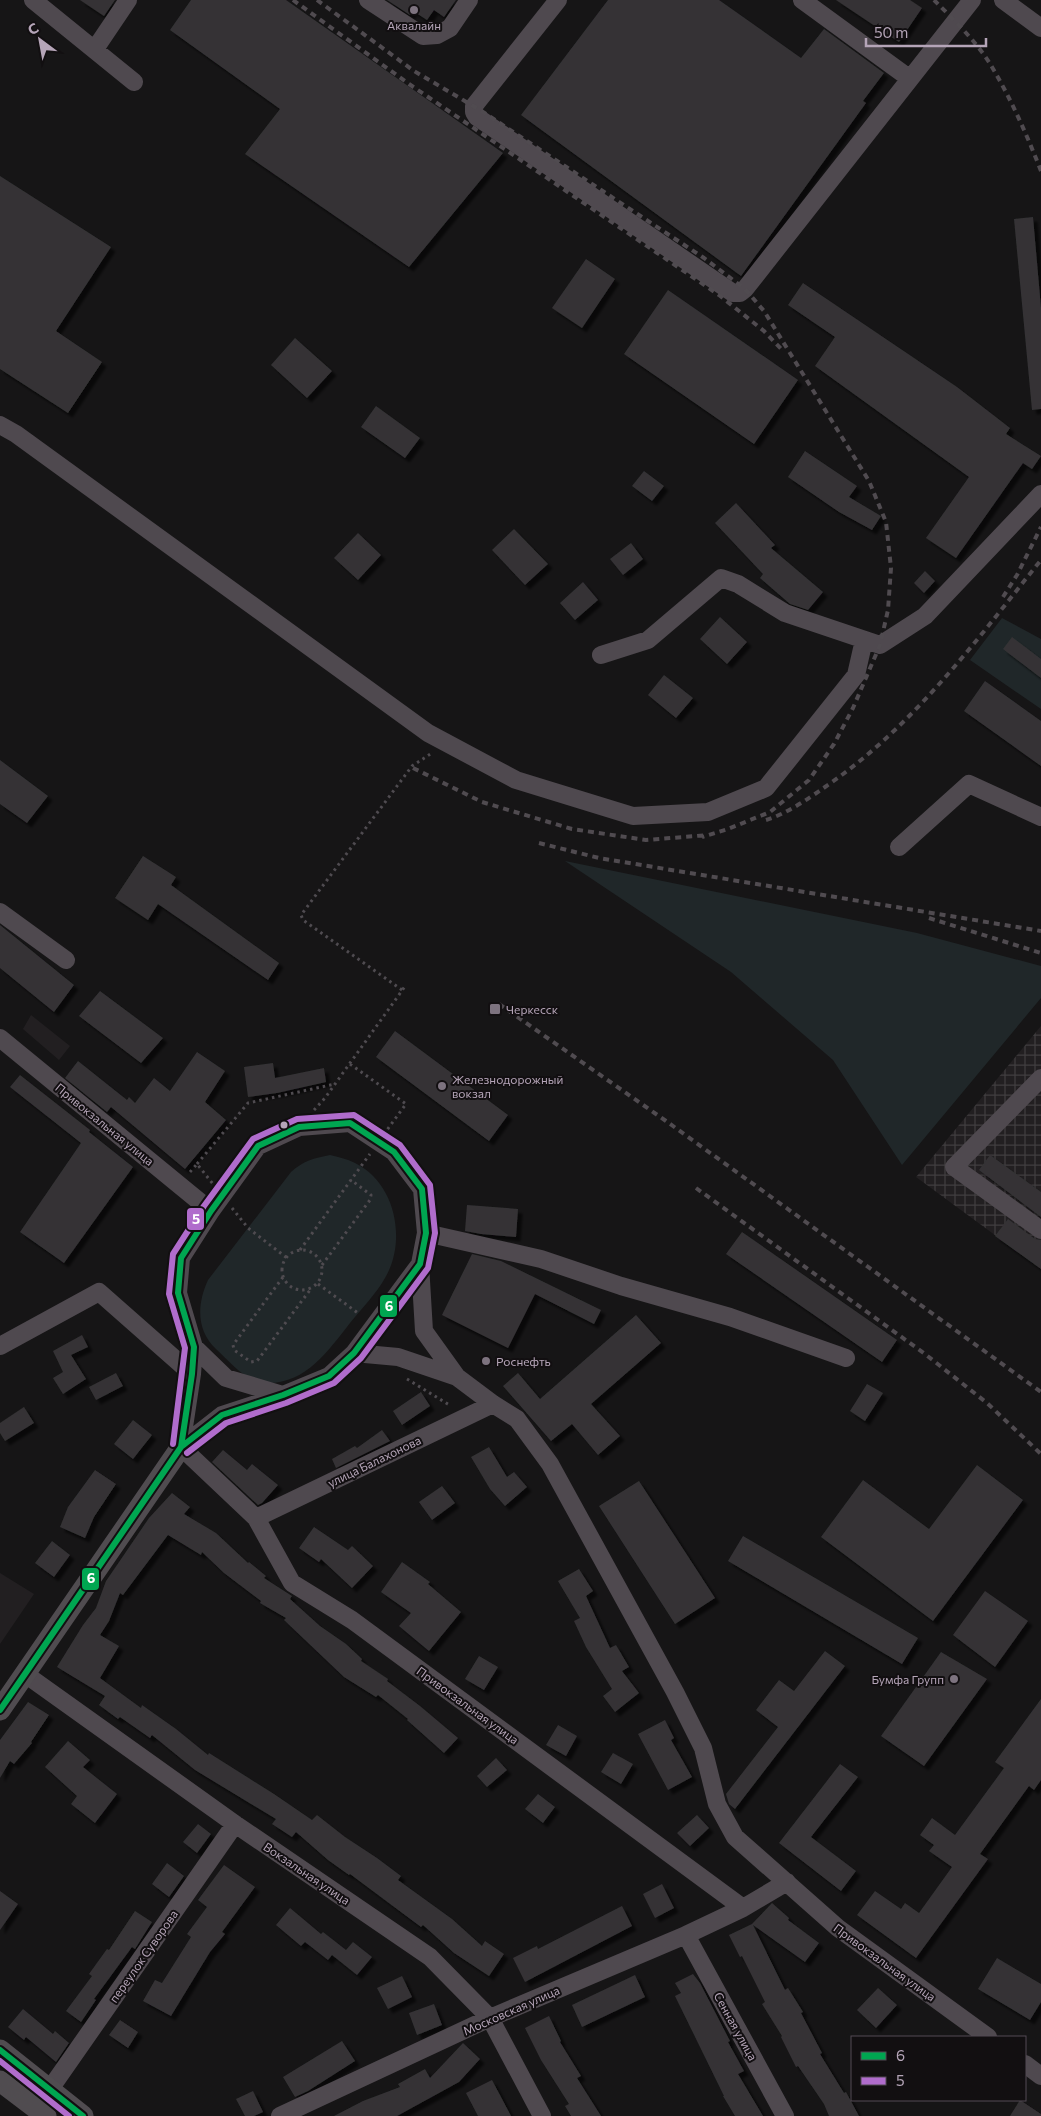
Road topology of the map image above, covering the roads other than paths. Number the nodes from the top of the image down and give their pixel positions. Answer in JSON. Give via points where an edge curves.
{"nodes":[{"id":1,"x":33,"y":0,"type":"edge"},
{"id":2,"x":128,"y":0,"type":"edge"},
{"id":3,"x":368,"y":0,"type":"edge"},
{"id":4,"x":469,"y":0,"type":"edge"},
{"id":5,"x":558,"y":0,"type":"edge"},
{"id":6,"x":802,"y":0,"type":"edge"},
{"id":7,"x":972,"y":0,"type":"edge"},
{"id":8,"x":1003,"y":0,"type":"edge"},
{"id":9,"x":1041,"y":28,"type":"edge"},
{"id":10,"x":95,"y":50,"type":"junction"},
{"id":11,"x":909,"y":78,"type":"junction"},
{"id":12,"x":134,"y":82,"type":"dead end"},
{"id":13,"x":0,"y":425,"type":"edge"},
{"id":14,"x":1041,"y":494,"type":"edge"},
{"id":15,"x":864,"y":640,"type":"junction"},
{"id":16,"x":601,"y":655,"type":"dead end"},
{"id":17,"x":1041,"y":816,"type":"edge"},
{"id":18,"x":899,"y":846,"type":"dead end"},
{"id":19,"x":0,"y":912,"type":"edge"},
{"id":20,"x":66,"y":960,"type":"dead end"},
{"id":21,"x":0,"y":1038,"type":"edge"},
{"id":22,"x":1041,"y":1078,"type":"edge"},
{"id":23,"x":210,"y":1211,"type":"junction"},
{"id":24,"x":1041,"y":1230,"type":"edge"},
{"id":25,"x":426,"y":1233,"type":"junction"},
{"id":26,"x":420,"y":1264,"type":"junction"},
{"id":27,"x":0,"y":1346,"type":"edge"},
{"id":28,"x":194,"y":1347,"type":"junction"},
{"id":29,"x":354,"y":1353,"type":"junction"},
{"id":30,"x":846,"y":1358,"type":"dead end"},
{"id":31,"x":192,"y":1374,"type":"junction"},
{"id":32,"x":457,"y":1377,"type":"junction"},
{"id":33,"x":283,"y":1395,"type":"junction"},
{"id":34,"x":493,"y":1404,"type":"junction"},
{"id":35,"x":181,"y":1447,"type":"junction"},
{"id":36,"x":256,"y":1518,"type":"junction"},
{"id":37,"x":25,"y":1674,"type":"junction"},
{"id":38,"x":0,"y":1710,"type":"edge"},
{"id":39,"x":235,"y":1824,"type":"junction"},
{"id":40,"x":787,"y":1882,"type":"junction"},
{"id":41,"x":743,"y":1908,"type":"junction"},
{"id":42,"x":686,"y":1935,"type":"junction"},
{"id":43,"x":490,"y":2018,"type":"junction"},
{"id":44,"x":987,"y":2036,"type":"edge"},
{"id":45,"x":0,"y":2050,"type":"edge"},
{"id":46,"x":1026,"y":2065,"type":"edge"},
{"id":47,"x":1041,"y":2076,"type":"edge"},
{"id":48,"x":0,"y":2081,"type":"edge"},
{"id":49,"x":50,"y":2089,"type":"junction"},
{"id":50,"x":46,"y":2116,"type":"edge"},
{"id":51,"x":83,"y":2116,"type":"edge"},
{"id":52,"x":280,"y":2116,"type":"edge"},
{"id":53,"x":542,"y":2116,"type":"edge"},
{"id":54,"x":785,"y":2116,"type":"edge"}],
"edges":[{"from":1,"to":10,"type":"street"},
{"from":2,"to":10,"type":"street"},
{"from":3,"to":4,"type":"street","via":[[423,36],[437,35],[450,28]]},
{"from":5,"to":11,"type":"street","via":[[474,106],[474,112],[733,293],[745,289]]},
{"from":6,"to":11,"type":"street"},
{"from":7,"to":11,"type":"street"},
{"from":8,"to":9,"type":"street"},
{"from":10,"to":12,"type":"street"},
{"from":13,"to":15,"type":"street","via":[[428,733],[516,780],[633,816],[708,812],[766,788],[856,675]]},
{"from":14,"to":15,"type":"street","via":[[925,616],[880,645]]},
{"from":15,"to":16,"type":"street","via":[[785,613],[738,584],[720,578],[648,640]]},
{"from":17,"to":18,"type":"street","via":[[969,784]]},
{"from":19,"to":20,"type":"street"},
{"from":21,"to":23,"type":"street","name":"Привокзальная улица"},
{"from":22,"to":24,"type":"street","via":[[954,1167]]},
{"from":23,"to":25,"type":"street","via":[[258,1146],[298,1127],[350,1124],[394,1152],[422,1189]]},
{"from":23,"to":28,"type":"street","via":[[181,1258],[178,1293]]},
{"from":25,"to":26,"type":"street"},
{"from":25,"to":30,"type":"street","via":[[541,1258],[621,1286],[730,1317]]},
{"from":26,"to":29,"type":"street"},
{"from":26,"to":32,"type":"street","name":"Привокзальная улица","via":[[424,1330]]},
{"from":27,"to":31,"type":"street","via":[[99,1292]]},
{"from":28,"to":31,"type":"street"},
{"from":28,"to":33,"type":"street","via":[[226,1378]]},
{"from":29,"to":32,"type":"street","name":"Привокзальная улица","via":[[398,1356]]},
{"from":29,"to":33,"type":"street","via":[[329,1376]]},
{"from":31,"to":35,"type":"street"},
{"from":32,"to":34,"type":"street","name":"Привокзальная улица"},
{"from":33,"to":35,"type":"street","via":[[222,1415]]},
{"from":34,"to":36,"type":"street","name":"улица Балахонова"},
{"from":34,"to":40,"type":"street","name":"Привокзальная улица","via":[[517,1419],[550,1464],[703,1748],[717,1804],[735,1837]]},
{"from":35,"to":36,"type":"street","name":"Привокзальная улица"},
{"from":35,"to":37,"type":"main road"},
{"from":36,"to":41,"type":"street","name":"Привокзальная улица","via":[[292,1583],[352,1620]]},
{"from":37,"to":38,"type":"main road"},
{"from":37,"to":39,"type":"street","name":"Вокзальная улица"},
{"from":39,"to":43,"type":"street","name":"Вокзальная улица","via":[[430,1957]]},
{"from":39,"to":49,"type":"street","name":"переулок Суворова"},
{"from":40,"to":41,"type":"street"},
{"from":40,"to":44,"type":"street","name":"Привокзальная улица","via":[[838,1928]]},
{"from":41,"to":42,"type":"street","name":"Московская улица"},
{"from":42,"to":43,"type":"street","name":"Московская улица"},
{"from":42,"to":54,"type":"street","name":"Сенная улица"},
{"from":43,"to":52,"type":"street","name":"Московская улица"},
{"from":43,"to":53,"type":"street","name":"Вокзальная улица"},
{"from":45,"to":49,"type":"main road"},
{"from":46,"to":47,"type":"street"},
{"from":48,"to":50,"type":"main road"},
{"from":49,"to":51,"type":"main road"}]}
